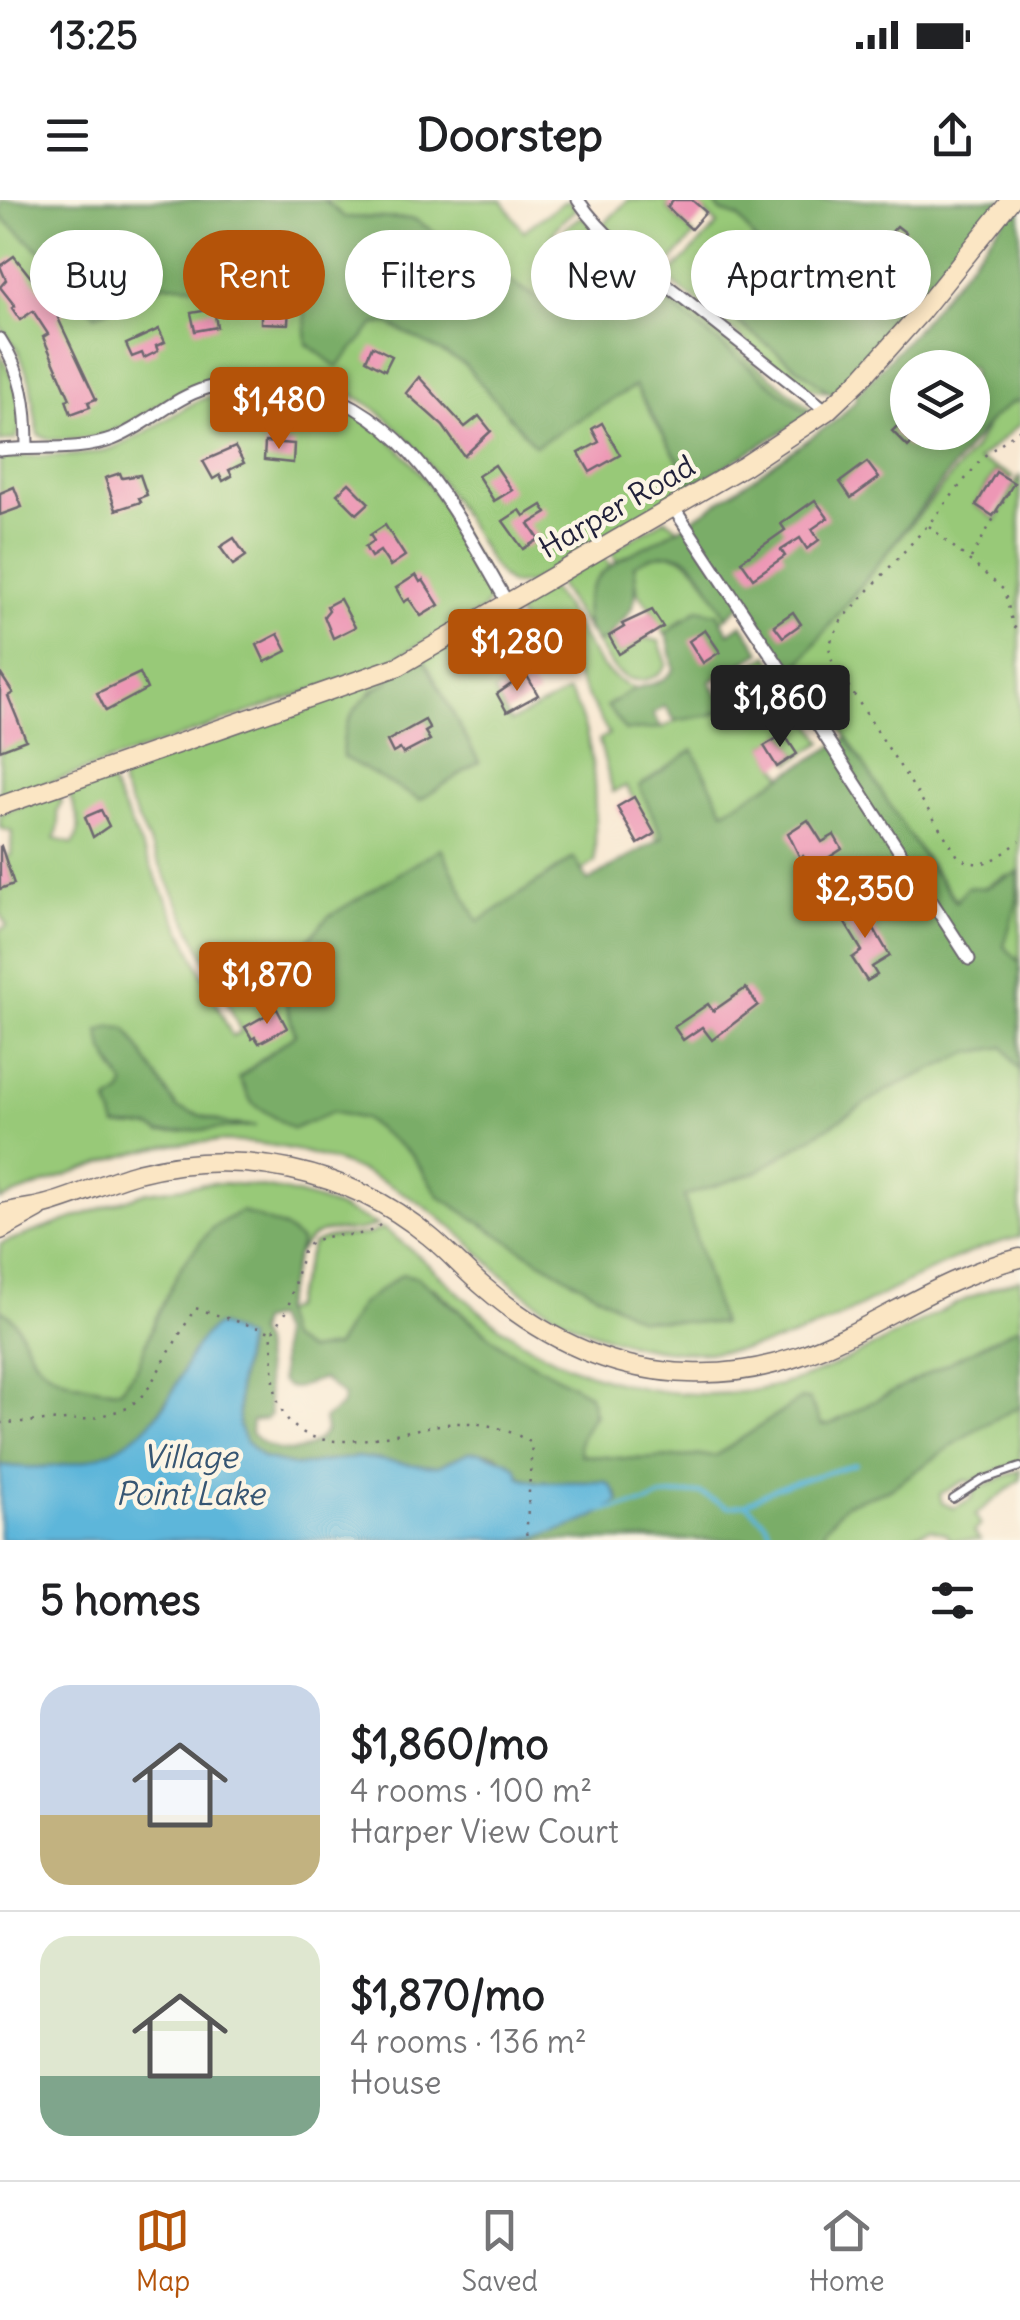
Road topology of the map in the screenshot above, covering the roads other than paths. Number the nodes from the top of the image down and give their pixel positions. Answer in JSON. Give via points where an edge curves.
{"nodes":[{"id":1,"x":578,"y":200,"type":"edge"},
{"id":2,"x":1010,"y":200,"type":"edge"},
{"id":3,"x":0,"y":340,"type":"edge"},
{"id":4,"x":826,"y":410,"type":"junction"},
{"id":5,"x":27,"y":447,"type":"junction"},
{"id":6,"x":0,"y":450,"type":"edge"},
{"id":7,"x":672,"y":507,"type":"junction"},
{"id":8,"x":507,"y":602,"type":"junction"},
{"id":9,"x":0,"y":806,"type":"edge"},
{"id":10,"x":969,"y":959,"type":"dead end"},
{"id":11,"x":42,"y":1206,"type":"junction"},
{"id":12,"x":0,"y":1214,"type":"edge"},
{"id":13,"x":0,"y":1230,"type":"edge"},
{"id":14,"x":1020,"y":1258,"type":"edge"},
{"id":15,"x":1020,"y":1467,"type":"edge"},
{"id":16,"x":952,"y":1499,"type":"dead end"}],
"edges":[{"from":1,"to":4,"type":"street","via":[[662,281]]},
{"from":2,"to":4,"type":"main road","name":"Harper Road","via":[[920,313]]},
{"from":3,"to":5,"type":"street","via":[[20,374]]},
{"from":4,"to":7,"type":"main road","name":"Harper Road"},
{"from":5,"to":6,"type":"street"},
{"from":5,"to":8,"type":"street","via":[[103,442],[192,393],[231,383],[280,382],[327,393],[370,415],[408,448]]},
{"from":7,"to":8,"type":"main road","name":"Harper Road"},
{"from":7,"to":10,"type":"street"},
{"from":8,"to":9,"type":"main road","name":"Harper Road","via":[[399,666]]},
{"from":11,"to":12,"type":"main road"},
{"from":11,"to":13,"type":"main road"},
{"from":11,"to":14,"type":"main road","via":[[172,1166],[258,1163],[302,1172],[390,1208],[543,1331],[609,1360],[688,1374],[764,1367],[824,1349],[966,1275]]},
{"from":15,"to":16,"type":"lane"}]}
